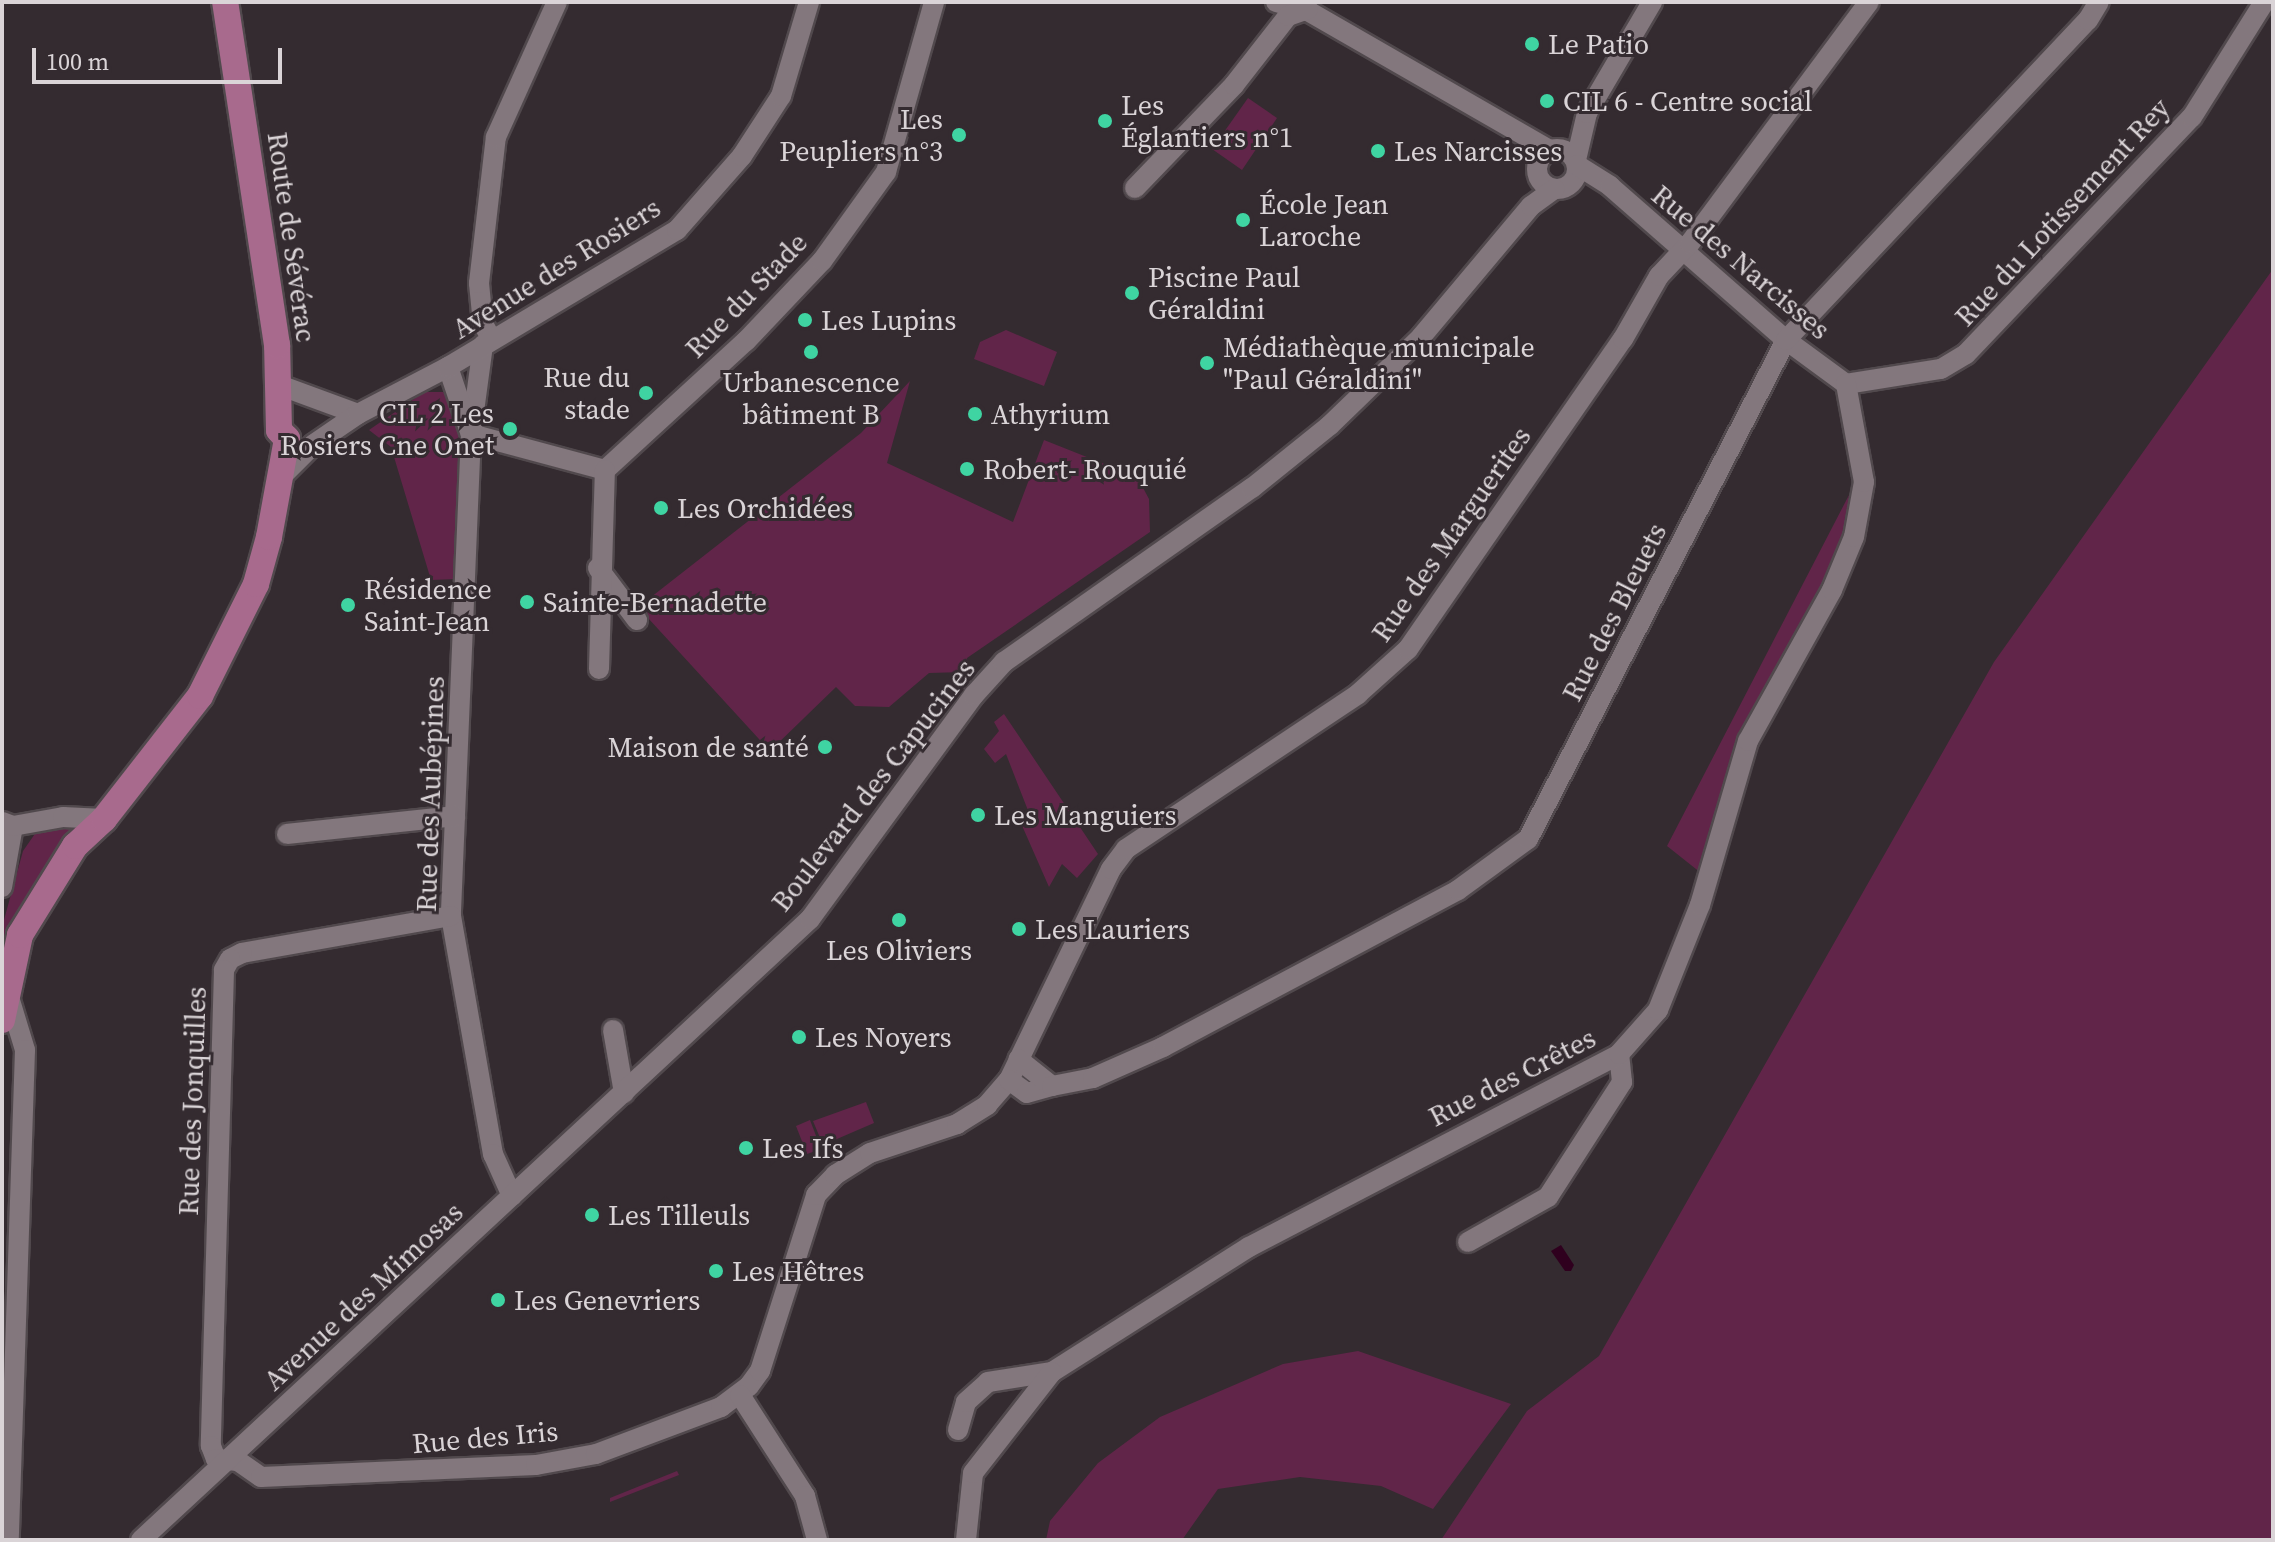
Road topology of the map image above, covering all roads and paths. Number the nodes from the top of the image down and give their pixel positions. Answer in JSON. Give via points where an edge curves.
{"nodes":[{"id":1,"x":218,"y":2,"type":"edge"},
{"id":2,"x":225,"y":2,"type":"edge"},
{"id":3,"x":557,"y":2,"type":"edge"},
{"id":4,"x":809,"y":2,"type":"edge"},
{"id":5,"x":934,"y":2,"type":"edge"},
{"id":6,"x":1276,"y":2,"type":"edge"},
{"id":7,"x":1652,"y":2,"type":"edge"},
{"id":8,"x":1869,"y":2,"type":"edge"},
{"id":9,"x":2099,"y":2,"type":"edge"},
{"id":10,"x":2264,"y":2,"type":"edge"},
{"id":11,"x":1310,"y":6,"type":"edge"},
{"id":12,"x":230,"y":54,"type":"junction"},
{"id":13,"x":1582,"y":127,"type":"junction"},
{"id":14,"x":1545,"y":160,"type":"junction"},
{"id":15,"x":1576,"y":168,"type":"junction"},
{"id":16,"x":1135,"y":188,"type":"dead end"},
{"id":17,"x":1554,"y":189,"type":"junction"},
{"id":18,"x":1531,"y":206,"type":"junction"},
{"id":19,"x":1683,"y":249,"type":"junction"},
{"id":20,"x":1786,"y":340,"type":"junction"},
{"id":21,"x":488,"y":342,"type":"junction"},
{"id":22,"x":448,"y":367,"type":"junction"},
{"id":23,"x":1846,"y":384,"type":"junction"},
{"id":24,"x":279,"y":385,"type":"junction"},
{"id":25,"x":358,"y":414,"type":"junction"},
{"id":26,"x":279,"y":427,"type":"junction"},
{"id":27,"x":471,"y":434,"type":"junction"},
{"id":28,"x":314,"y":444,"type":"junction"},
{"id":29,"x":605,"y":470,"type":"junction"},
{"id":30,"x":282,"y":476,"type":"junction"},
{"id":31,"x":598,"y":568,"type":"junction"},
{"id":32,"x":637,"y":620,"type":"dead end"},
{"id":33,"x":599,"y":669,"type":"dead end"},
{"id":34,"x":455,"y":816,"type":"junction"},
{"id":35,"x":104,"y":819,"type":"junction"},
{"id":36,"x":7,"y":824,"type":"edge"},
{"id":37,"x":287,"y":834,"type":"dead end"},
{"id":38,"x":2,"y":887,"type":"edge"},
{"id":39,"x":451,"y":916,"type":"junction"},
{"id":40,"x":5,"y":986,"type":"edge"},
{"id":41,"x":2,"y":1020,"type":"edge"},
{"id":42,"x":613,"y":1030,"type":"dead end"},
{"id":43,"x":1619,"y":1054,"type":"junction"},
{"id":44,"x":1018,"y":1059,"type":"junction"},
{"id":45,"x":1009,"y":1080,"type":"junction"},
{"id":46,"x":1052,"y":1086,"type":"junction"},
{"id":47,"x":624,"y":1093,"type":"junction"},
{"id":48,"x":512,"y":1196,"type":"junction"},
{"id":49,"x":1468,"y":1242,"type":"dead end"},
{"id":50,"x":1052,"y":1372,"type":"junction"},
{"id":51,"x":740,"y":1395,"type":"junction"},
{"id":52,"x":958,"y":1430,"type":"dead end"},
{"id":53,"x":228,"y":1460,"type":"junction"},
{"id":54,"x":816,"y":1534,"type":"edge"},
{"id":55,"x":9,"y":1540,"type":"edge"},
{"id":56,"x":141,"y":1540,"type":"edge"},
{"id":57,"x":966,"y":1540,"type":"edge"}],
"edges":[{"from":1,"to":12,"type":"main road","name":"Route de Sévérac","via":[[222,46]]},
{"from":2,"to":12,"type":"main road","name":"Route de Sévérac","via":[[234,41]]},
{"from":3,"to":21,"type":"street","via":[[496,137],[479,283]]},
{"from":4,"to":21,"type":"street","name":"Avenue des Rosiers","via":[[781,96],[703,203],[677,230],[639,255]]},
{"from":5,"to":29,"type":"street","name":"Rue du Stade","via":[[886,172],[822,261]]},
{"from":6,"to":11,"type":"street"},
{"from":7,"to":13,"type":"street"},
{"from":8,"to":19,"type":"street","name":"Rue des Marguerites"},
{"from":9,"to":20,"type":"street","name":"Rue des Bleuets","via":[[2088,20]]},
{"from":10,"to":23,"type":"street","name":"Rue du Lotissement Rey","via":[[2192,117],[1966,354],[1941,369]]},
{"from":11,"to":14,"type":"street","via":[[1500,119]]},
{"from":11,"to":16,"type":"street","via":[[1288,16],[1234,85]]},
{"from":12,"to":24,"type":"main road","name":"Route de Sévérac","via":[[268,277]]},
{"from":13,"to":14,"type":"street"},
{"from":13,"to":15,"type":"street"},
{"from":14,"to":15,"type":"street","via":[[1567,151]]},
{"from":14,"to":17,"type":"street"},
{"from":14,"to":18,"type":"street","name":"Boulevard des Capucines"},
{"from":15,"to":17,"type":"street","name":"Boulevard des Capucines"},
{"from":15,"to":19,"type":"street","name":"Rue des Narcisses","via":[[1601,180]]},
{"from":17,"to":18,"type":"street","name":"Boulevard des Capucines"},
{"from":18,"to":47,"type":"street","name":"Boulevard des Capucines","via":[[1431,326],[1330,425],[1252,488],[1004,662],[974,695],[810,919]]},
{"from":19,"to":20,"type":"street","name":"Rue des Narcisses"},
{"from":19,"to":44,"type":"street","name":"Rue des Marguerites","via":[[1659,276],[1623,339],[1389,670],[1126,849],[1111,869]]},
{"from":20,"to":23,"type":"street","name":"Rue des Narcisses"},
{"from":20,"to":46,"type":"street","name":"Rue des Bleuets","via":[[1528,839],[1458,890],[1163,1047],[1093,1078]]},
{"from":21,"to":22,"type":"street","name":"Avenue des Rosiers"},
{"from":21,"to":27,"type":"street","name":"Rue des Aubépines"},
{"from":22,"to":25,"type":"street","name":"Avenue des Rosiers"},
{"from":22,"to":27,"type":"street","name":"Rue des Aubépines"},
{"from":23,"to":43,"type":"street","name":"Rue des Crêtes","via":[[1864,482],[1854,537],[1832,590],[1748,741],[1700,905],[1658,1010]]},
{"from":24,"to":25,"type":"street"},
{"from":24,"to":26,"type":"main road","name":"Route de Sévérac"},
{"from":25,"to":28,"type":"street","name":"Avenue des Rosiers"},
{"from":26,"to":28,"type":"street"},
{"from":26,"to":30,"type":"main road","name":"Route de Sévérac","via":[[287,439]]},
{"from":27,"to":29,"type":"street"},
{"from":27,"to":34,"type":"street","name":"Rue des Aubépines"},
{"from":28,"to":30,"type":"street","name":"Avenue des Rosiers"},
{"from":29,"to":31,"type":"street"},
{"from":30,"to":35,"type":"main road","name":"Route de Sévérac","via":[[256,584],[232,635],[200,696]]},
{"from":31,"to":32,"type":"street"},
{"from":31,"to":33,"type":"street"},
{"from":34,"to":37,"type":"street"},
{"from":34,"to":39,"type":"street","name":"Rue des Aubépines"},
{"from":35,"to":36,"type":"street","via":[[63,817]]},
{"from":35,"to":40,"type":"main road","name":"Route de Sévérac","via":[[75,846],[20,935],[19,957]]},
{"from":36,"to":38,"type":"street"},
{"from":39,"to":48,"type":"street","name":"Rue des Aubépines","via":[[493,1154]]},
{"from":39,"to":53,"type":"street","name":"Rue des Jonquilles","via":[[242,953],[224,970],[211,1446],[216,1459]]},
{"from":40,"to":41,"type":"main road","name":"Route de Sévérac"},
{"from":40,"to":55,"type":"street","via":[[25,1050]]},
{"from":42,"to":47,"type":"street"},
{"from":43,"to":49,"type":"street","via":[[1622,1082],[1548,1197]]},
{"from":43,"to":50,"type":"street","name":"Rue des Crêtes","via":[[1249,1247]]},
{"from":44,"to":45,"type":"street","name":"Rue des Marguerites"},
{"from":44,"to":46,"type":"street"},
{"from":45,"to":46,"type":"street","name":"Rue des Bleuets","via":[[1027,1093]]},
{"from":45,"to":51,"type":"street","via":[[987,1105],[957,1124],[870,1153],[835,1175],[816,1195],[760,1371]]},
{"from":47,"to":48,"type":"street","name":"Avenue des Mimosas"},
{"from":48,"to":53,"type":"street","name":"Avenue des Mimosas"},
{"from":50,"to":52,"type":"street","name":"Rue des Crêtes","via":[[988,1382],[966,1402]]},
{"from":50,"to":57,"type":"street","name":"Rue des Crêtes","via":[[973,1473]]},
{"from":51,"to":53,"type":"street","name":"Rue des Iris","via":[[669,1430],[596,1454],[536,1465],[278,1478],[261,1477]]},
{"from":51,"to":54,"type":"street","via":[[805,1496]]},
{"from":53,"to":56,"type":"street","name":"Avenue des Mimosas"}]}
